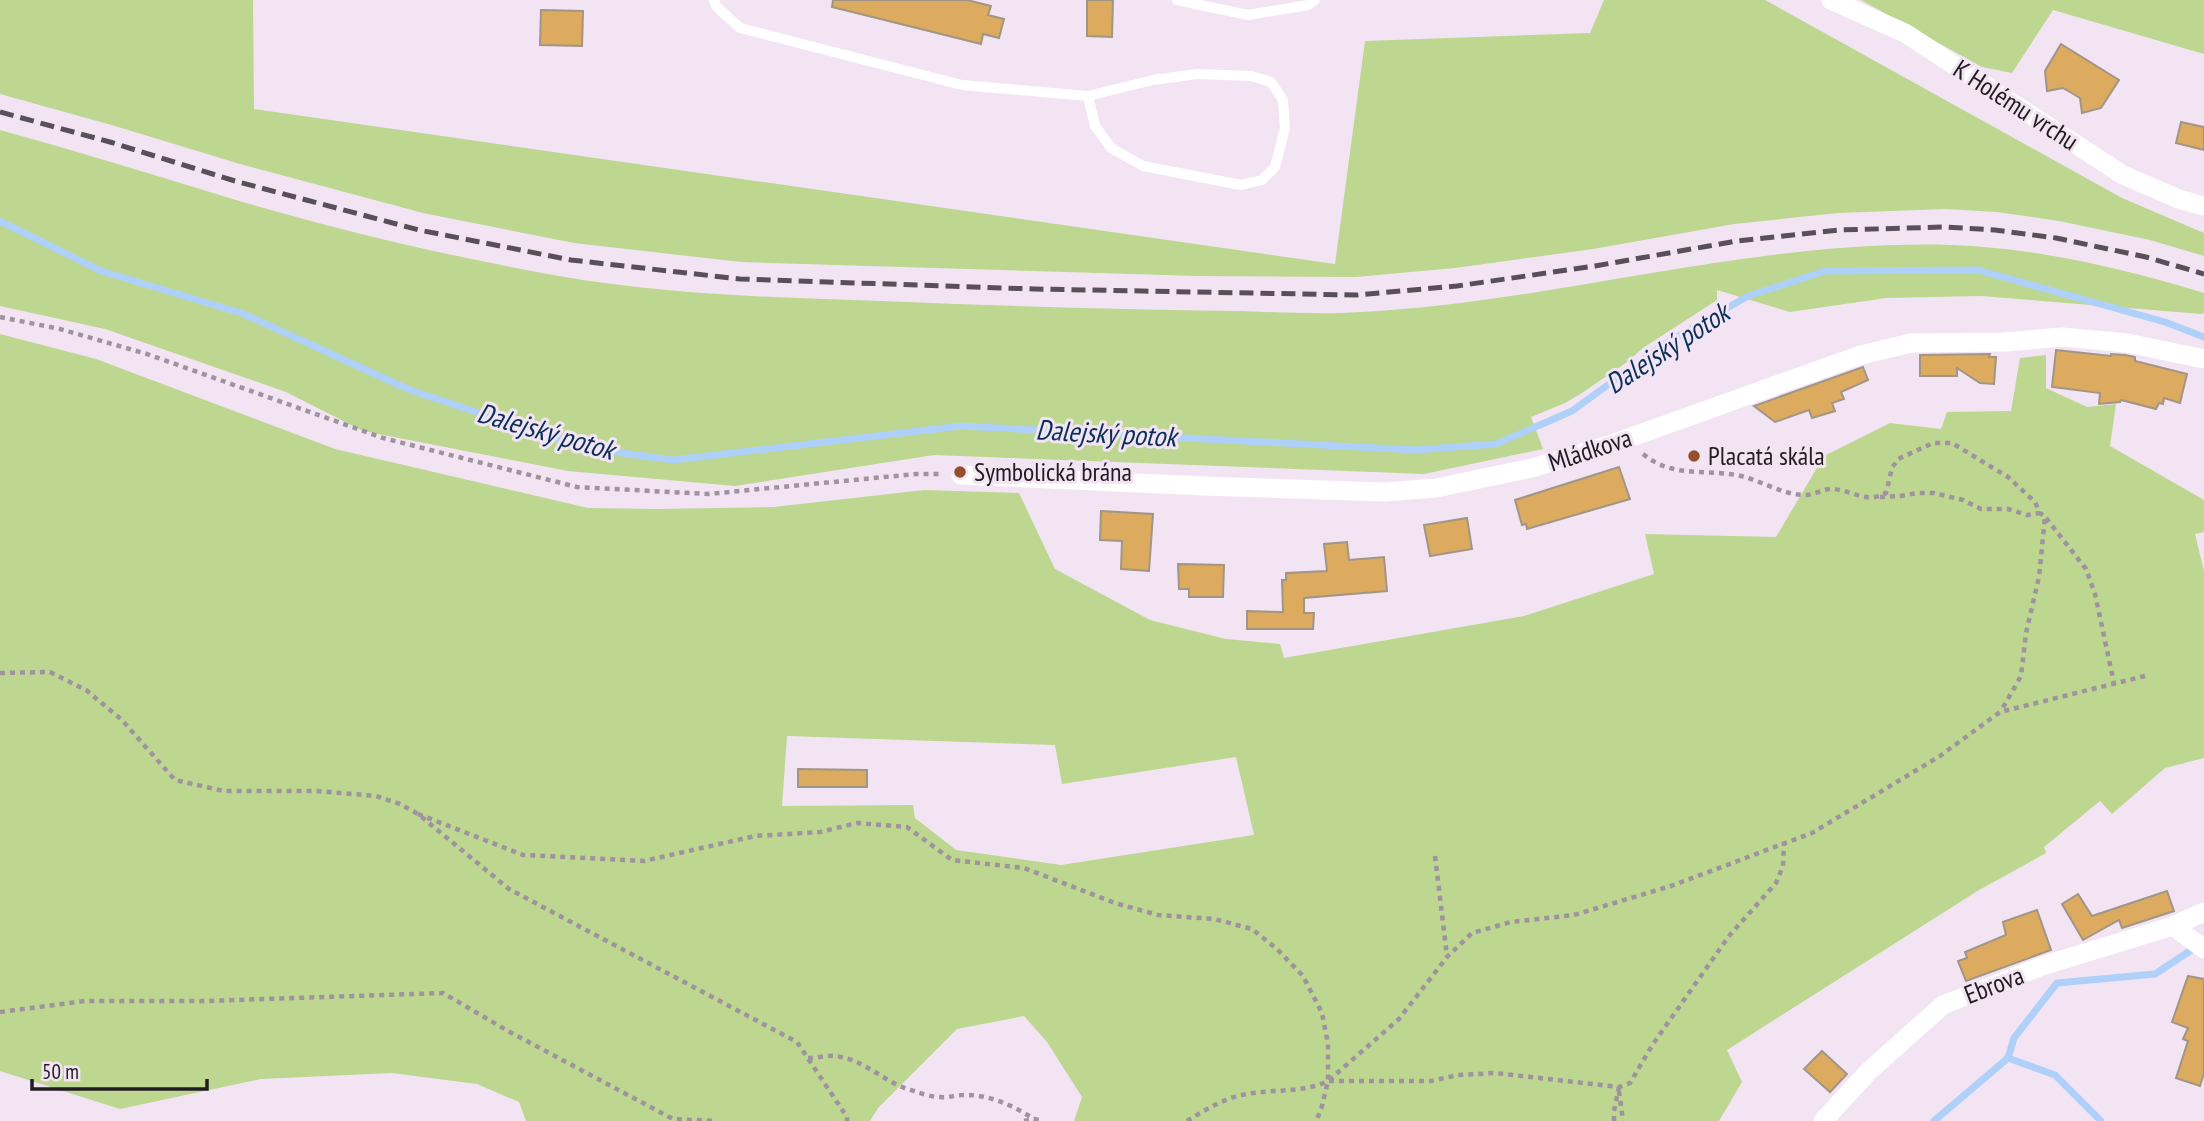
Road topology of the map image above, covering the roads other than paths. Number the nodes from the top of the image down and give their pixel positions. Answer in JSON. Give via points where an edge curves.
{"nodes":[{"id":1,"x":714,"y":0,"type":"edge"},
{"id":2,"x":1177,"y":0,"type":"edge"},
{"id":3,"x":1315,"y":0,"type":"edge"},
{"id":4,"x":1831,"y":0,"type":"edge"},
{"id":5,"x":1088,"y":96,"type":"junction"},
{"id":6,"x":2204,"y":206,"type":"edge"},
{"id":7,"x":2204,"y":359,"type":"edge"},
{"id":8,"x":961,"y":474,"type":"road end"},
{"id":9,"x":2204,"y":912,"type":"edge"},
{"id":10,"x":2179,"y":931,"type":"junction"},
{"id":11,"x":2204,"y":949,"type":"edge"},
{"id":12,"x":1824,"y":1121,"type":"edge"}],
"edges":[{"from":1,"to":5,"type":"lane","via":[[740,28],[753,32],[962,85]]},
{"from":2,"to":3,"type":"lane","via":[[1248,15]]},
{"from":4,"to":6,"type":"street","name":"K Holému vrchu","via":[[1905,33],[2123,175]]},
{"from":5,"to":5,"type":"lane","via":[[1197,74],[1251,76],[1271,82],[1283,100],[1285,128],[1275,167],[1262,180],[1241,185],[1143,166],[1111,148],[1095,126]]},
{"from":7,"to":8,"type":"street","name":"Mládkova","via":[[2127,343],[2062,337],[1911,343],[1861,355],[1532,468],[1436,488],[1216,486]]},
{"from":9,"to":10,"type":"street","name":"Ebrova"},
{"from":10,"to":11,"type":"street"},
{"from":10,"to":12,"type":"street","name":"Ebrova","via":[[2042,966],[1943,1005],[1869,1071]]}]}
